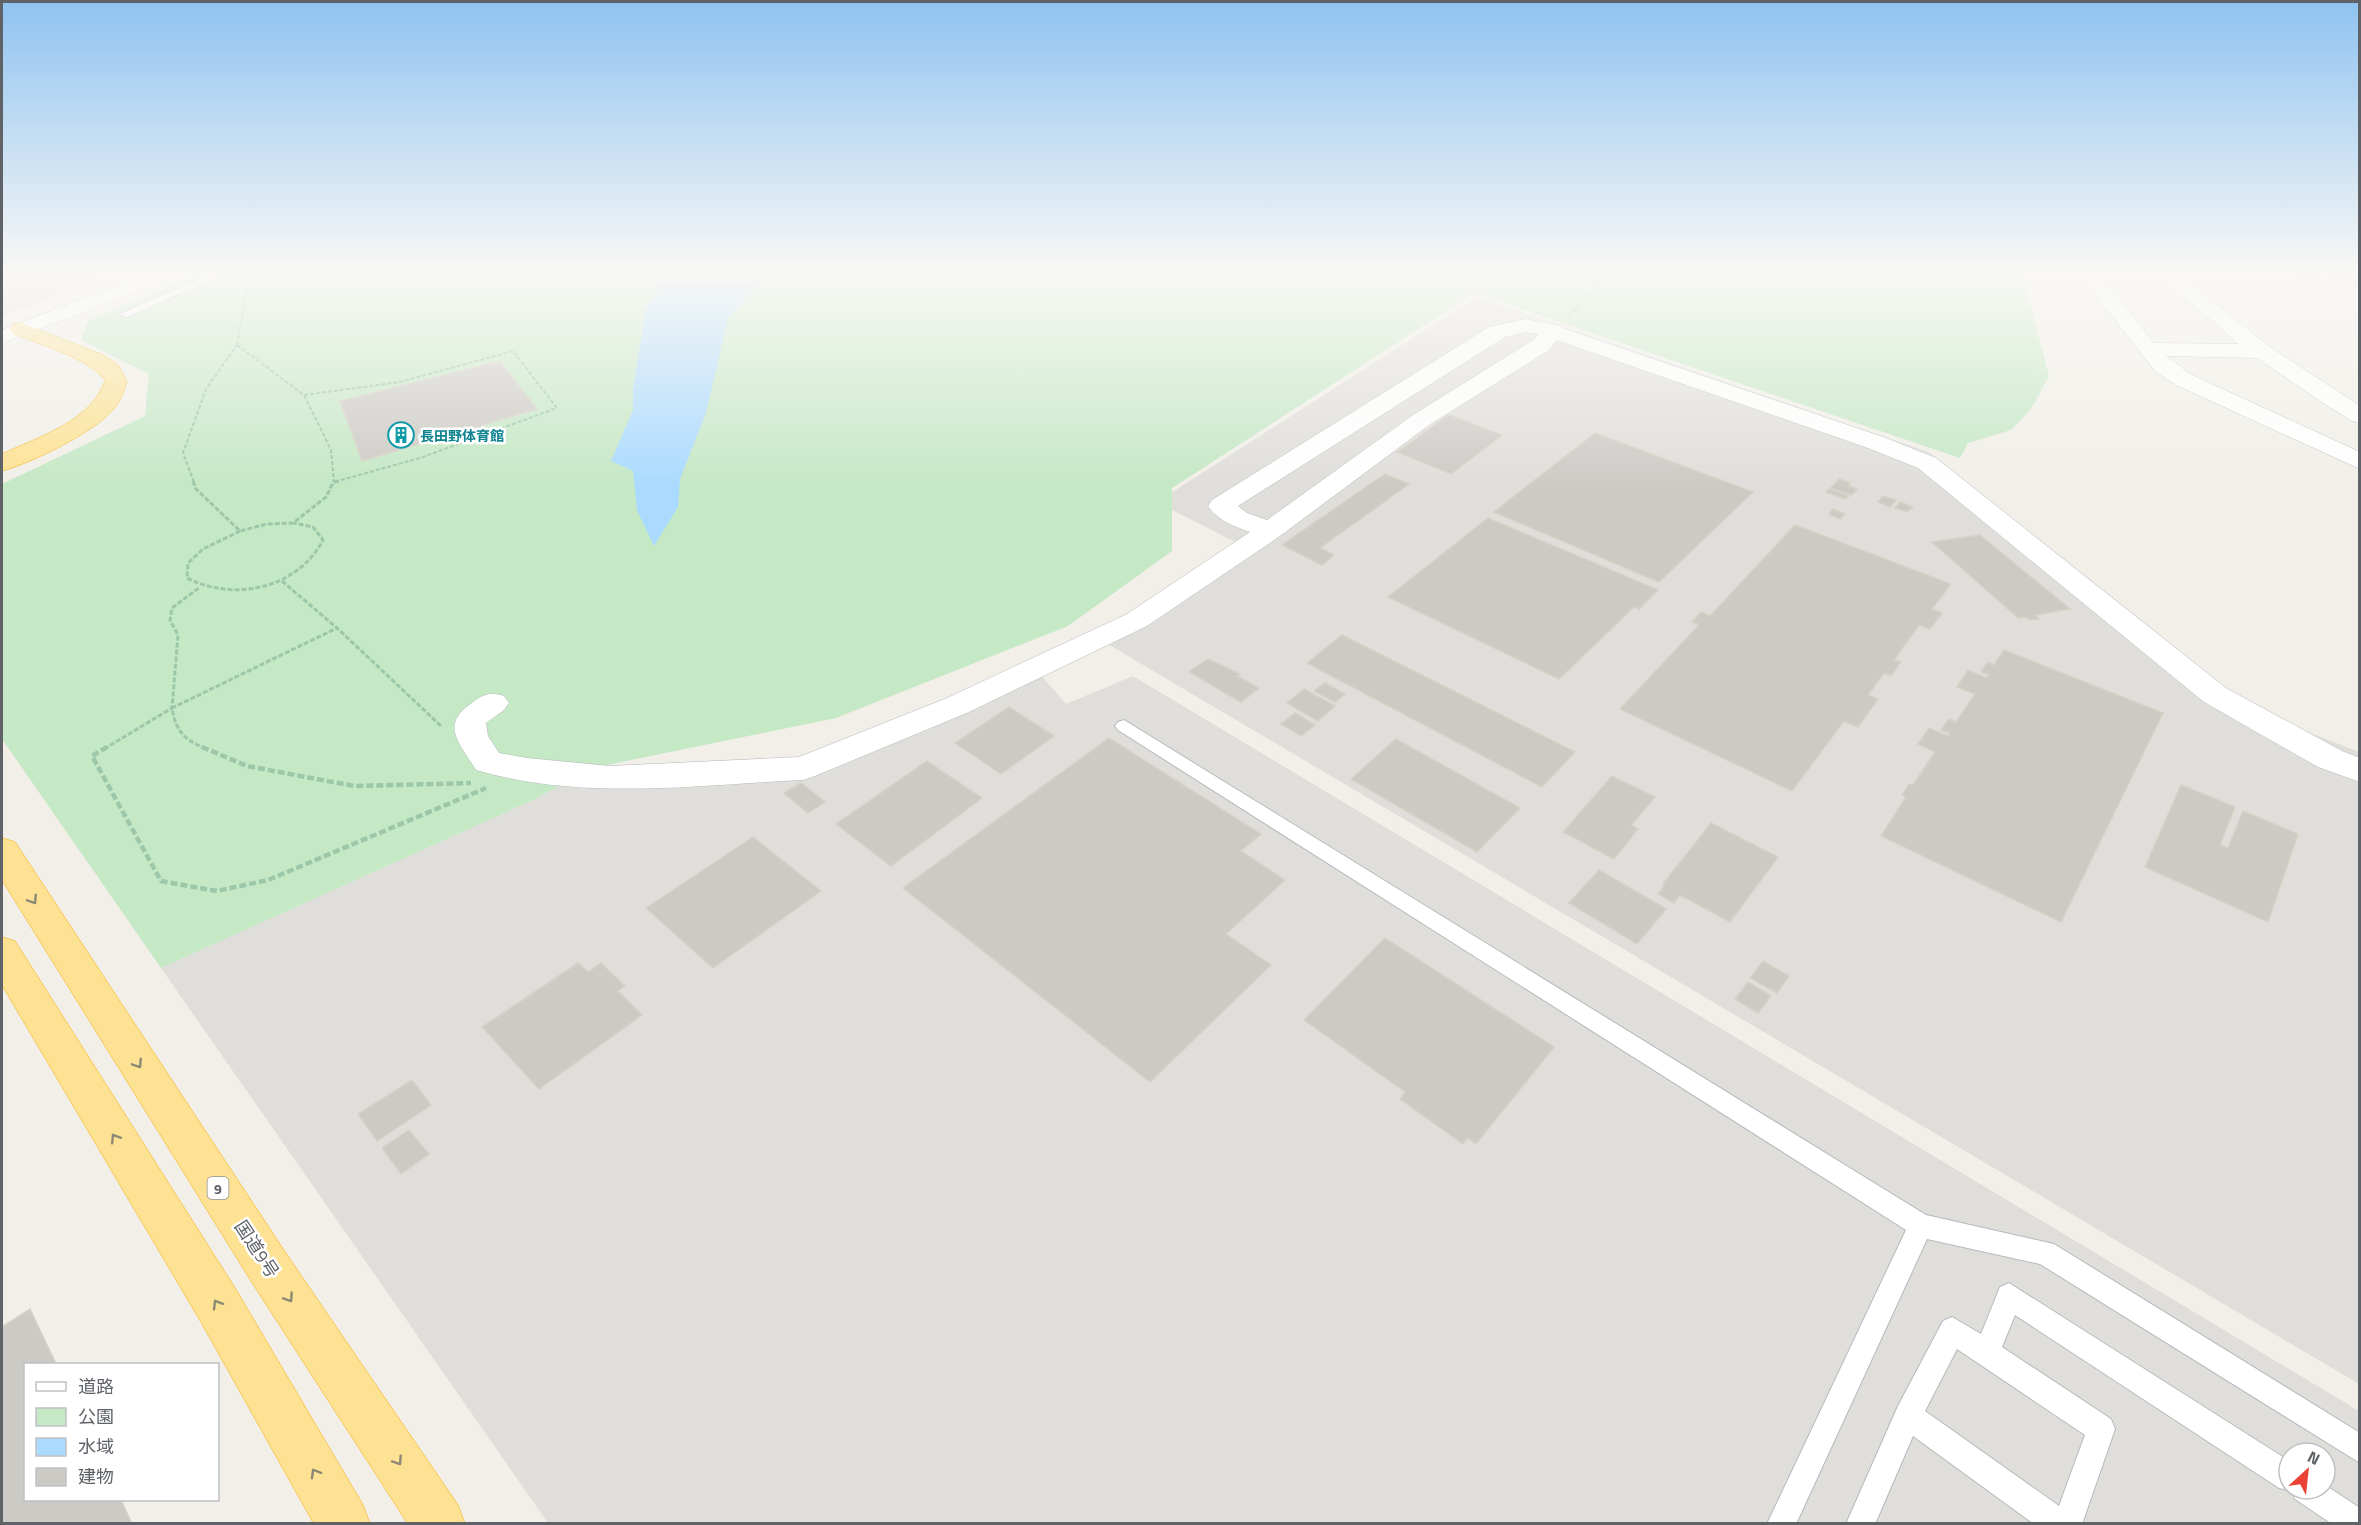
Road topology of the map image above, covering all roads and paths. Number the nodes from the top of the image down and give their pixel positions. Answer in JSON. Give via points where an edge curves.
{"nodes":[{"id":1,"x":45,"y":344,"type":"edge"},
{"id":2,"x":1478,"y":344,"type":"edge"},
{"id":3,"x":1542,"y":344,"type":"edge"},
{"id":4,"x":1591,"y":344,"type":"edge"},
{"id":5,"x":2143,"y":344,"type":"edge"},
{"id":6,"x":2251,"y":344,"type":"edge"},
{"id":7,"x":237,"y":345,"type":"joint"},
{"id":8,"x":2148,"y":350,"type":"junction"},
{"id":9,"x":2259,"y":351,"type":"junction"},
{"id":10,"x":304,"y":395,"type":"junction"},
{"id":11,"x":2360,"y":416,"type":"edge"},
{"id":12,"x":88,"y":418,"type":"junction"},
{"id":13,"x":2,"y":451,"type":"edge"},
{"id":14,"x":2360,"y":462,"type":"edge"},
{"id":15,"x":2,"y":463,"type":"edge"},
{"id":16,"x":334,"y":482,"type":"junction"},
{"id":17,"x":293,"y":522,"type":"junction"},
{"id":18,"x":1271,"y":530,"type":"junction"},
{"id":19,"x":240,"y":531,"type":"junction"},
{"id":20,"x":282,"y":581,"type":"junction"},
{"id":21,"x":200,"y":587,"type":"junction"},
{"id":22,"x":338,"y":628,"type":"junction"},
{"id":23,"x":493,"y":703,"type":"dead end"},
{"id":24,"x":172,"y":708,"type":"junction"},
{"id":25,"x":1124,"y":726,"type":"dead end"},
{"id":26,"x":448,"y":732,"type":"dead end"},
{"id":27,"x":2360,"y":771,"type":"edge"},
{"id":28,"x":2,"y":851,"type":"edge"},
{"id":29,"x":2,"y":952,"type":"edge"},
{"id":30,"x":1921,"y":1226,"type":"junction"},
{"id":31,"x":1986,"y":1354,"type":"junction"},
{"id":32,"x":1908,"y":1416,"type":"junction"},
{"id":33,"x":2360,"y":1449,"type":"edge"},
{"id":34,"x":2277,"y":1470,"type":"edge"},
{"id":35,"x":2323,"y":1501,"type":"edge"},
{"id":36,"x":344,"y":1524,"type":"edge"},
{"id":37,"x":439,"y":1524,"type":"edge"},
{"id":38,"x":1781,"y":1524,"type":"edge"},
{"id":39,"x":1860,"y":1524,"type":"edge"},
{"id":40,"x":2059,"y":1524,"type":"edge"},
{"id":41,"x":2067,"y":1524,"type":"edge"},
{"id":42,"x":2358,"y":1524,"type":"edge"}],
"edges":[{"from":1,"to":12,"type":"highway","via":[[94,360],[110,370],[116,381],[111,395]]},
{"from":2,"to":18,"type":"street","via":[[1221,506],[1238,519]]},
{"from":3,"to":18,"type":"street","via":[[1421,420]]},
{"from":4,"to":27,"type":"street","via":[[1877,442],[1927,463],[2215,695],[2330,759]]},
{"from":5,"to":8,"type":"street"},
{"from":6,"to":9,"type":"street"},
{"from":7,"to":10,"type":"path"},
{"from":7,"to":19,"type":"path","via":[[206,389],[183,453],[196,489]]},
{"from":8,"to":9,"type":"street"},
{"from":8,"to":14,"type":"street","via":[[2184,380]]},
{"from":9,"to":11,"type":"street"},
{"from":10,"to":16,"type":"path","via":[[331,450]]},
{"from":10,"to":16,"type":"path","via":[[400,382],[513,351],[557,408],[420,458]]},
{"from":12,"to":13,"type":"highway"},
{"from":12,"to":15,"type":"highway"},
{"from":16,"to":17,"type":"path","via":[[326,497]]},
{"from":17,"to":19,"type":"path"},
{"from":17,"to":20,"type":"path","via":[[313,527],[323,540],[303,567]]},
{"from":18,"to":23,"type":"street","via":[[1137,620],[958,705],[803,768],[610,778],[488,762],[472,737],[470,718]]},
{"from":19,"to":21,"type":"path","via":[[203,549],[188,563],[187,579]]},
{"from":20,"to":21,"type":"path","via":[[230,590]]},
{"from":20,"to":22,"type":"path"},
{"from":21,"to":24,"type":"path","via":[[172,608],[170,620],[178,635]]},
{"from":22,"to":24,"type":"path"},
{"from":22,"to":26,"type":"path"},
{"from":24,"to":24,"type":"path","via":[[92,756],[161,881],[218,891],[268,880],[488,785],[354,786],[247,766],[190,742],[175,726]]},
{"from":25,"to":30,"type":"lane"},
{"from":28,"to":37,"type":"highway","name":"国道9号","number":"9","one_way":true,"via":[[269,1268]]},
{"from":36,"to":29,"type":"highway","one_way":true,"via":[[218,1305]]},
{"from":30,"to":33,"type":"lane","via":[[2045,1252]]},
{"from":30,"to":38,"type":"lane"},
{"from":31,"to":32,"type":"lane","via":[[1952,1330]]},
{"from":31,"to":34,"type":"lane","via":[[2009,1296]]},
{"from":31,"to":41,"type":"lane","via":[[2101,1429]]},
{"from":32,"to":39,"type":"lane"},
{"from":32,"to":40,"type":"lane"},
{"from":35,"to":42,"type":"lane"}]}
